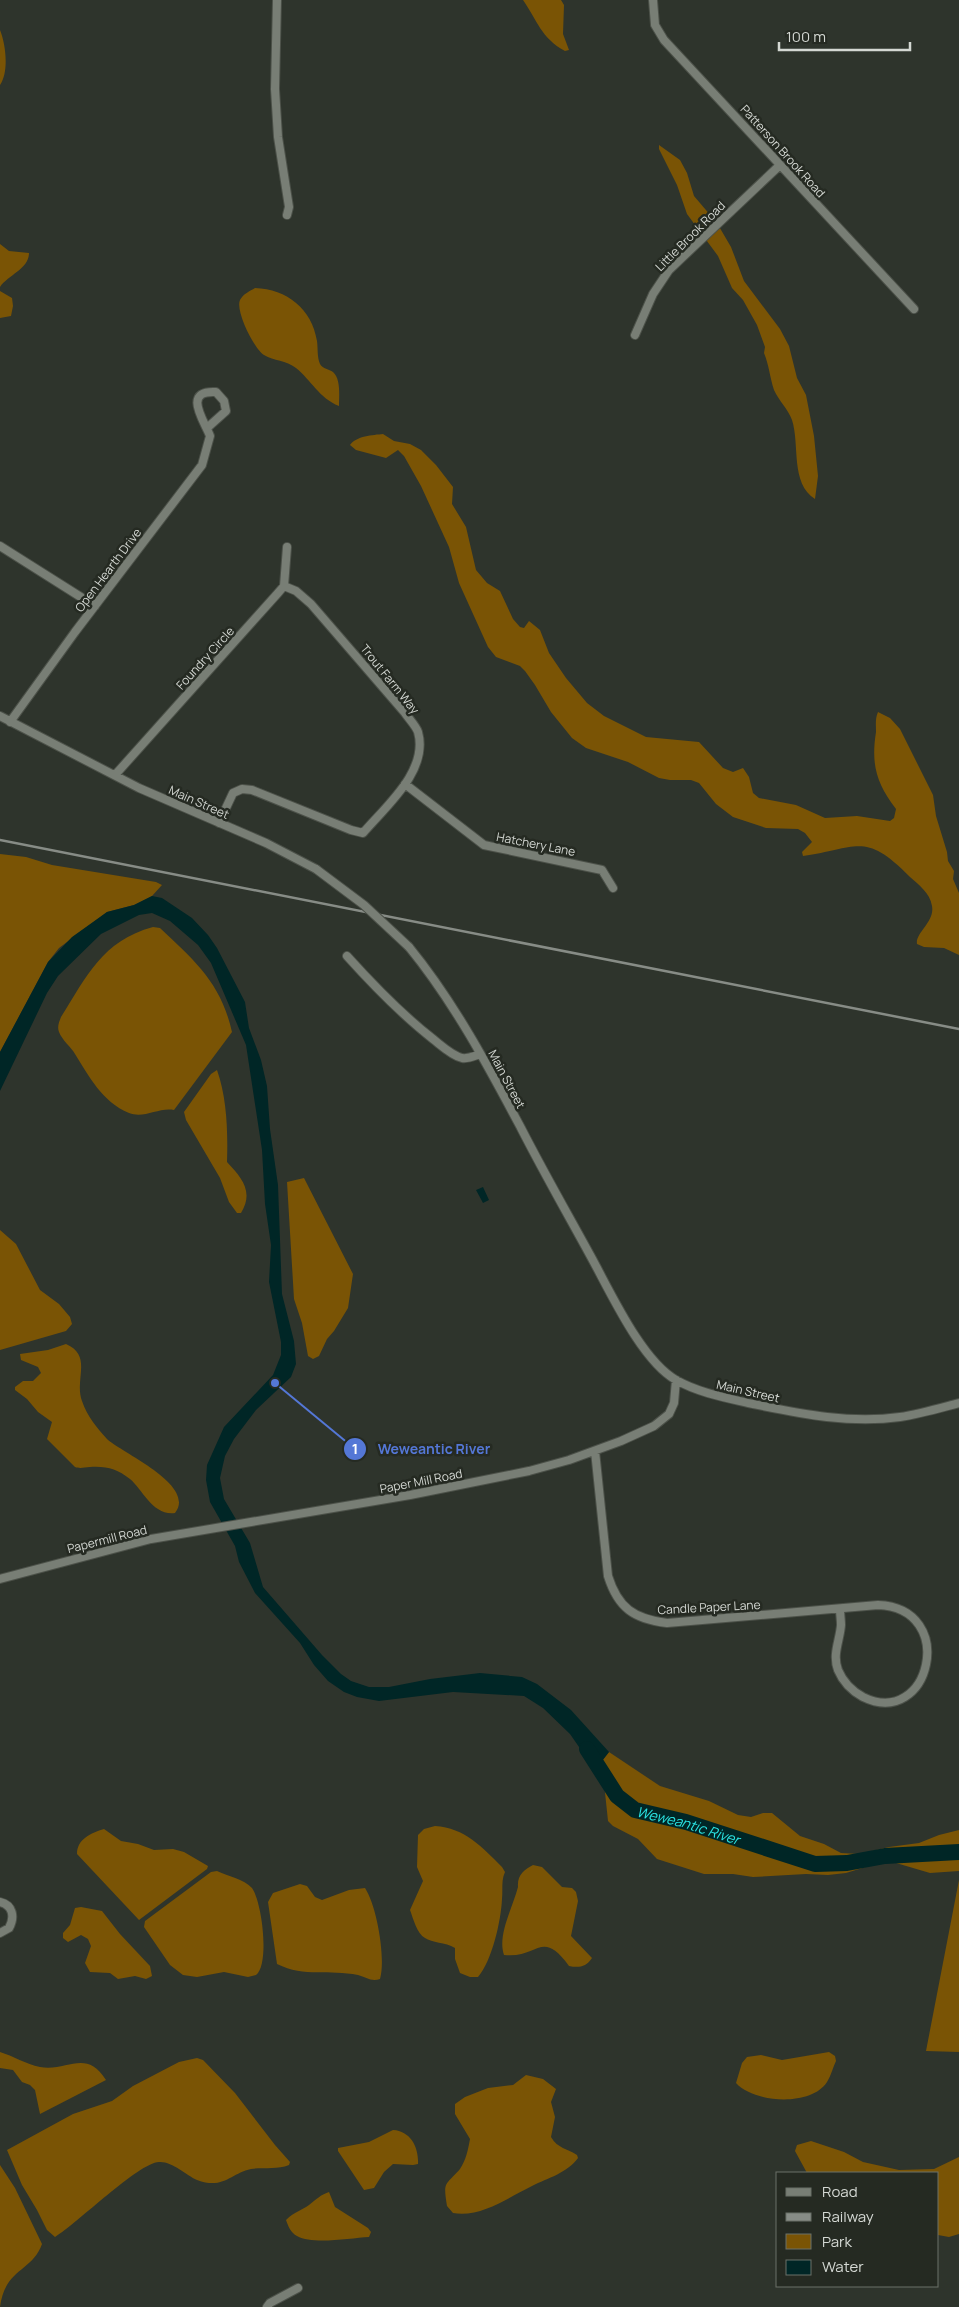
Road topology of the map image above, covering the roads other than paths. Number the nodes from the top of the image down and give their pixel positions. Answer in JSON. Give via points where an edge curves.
{"nodes":[{"id":1,"x":277,"y":0,"type":"edge"},
{"id":2,"x":653,"y":0,"type":"edge"},
{"id":3,"x":779,"y":166,"type":"junction"},
{"id":4,"x":287,"y":215,"type":"dead end"},
{"id":5,"x":914,"y":309,"type":"dead end"},
{"id":6,"x":635,"y":335,"type":"dead end"},
{"id":7,"x":207,"y":428,"type":"junction"},
{"id":8,"x":0,"y":546,"type":"edge"},
{"id":9,"x":287,"y":547,"type":"dead end"},
{"id":10,"x":284,"y":586,"type":"junction"},
{"id":11,"x":95,"y":606,"type":"junction"},
{"id":12,"x":0,"y":716,"type":"edge"},
{"id":13,"x":10,"y":722,"type":"junction"},
{"id":14,"x":115,"y":775,"type":"junction"},
{"id":15,"x":405,"y":784,"type":"junction"},
{"id":16,"x":219,"y":823,"type":"junction"},
{"id":17,"x":613,"y":888,"type":"dead end"},
{"id":18,"x":347,"y":956,"type":"dead end"},
{"id":19,"x":480,"y":1054,"type":"junction"},
{"id":20,"x":676,"y":1380,"type":"junction"},
{"id":21,"x":959,"y":1403,"type":"edge"},
{"id":22,"x":595,"y":1451,"type":"junction"},
{"id":23,"x":220,"y":1528,"type":"joint"},
{"id":24,"x":0,"y":1579,"type":"edge"},
{"id":25,"x":840,"y":1609,"type":"junction"},
{"id":26,"x":0,"y":1902,"type":"edge"},
{"id":27,"x":0,"y":1933,"type":"edge"},
{"id":28,"x":298,"y":2288,"type":"dead end"},
{"id":29,"x":267,"y":2307,"type":"edge"}],
"edges":[{"from":1,"to":4,"type":"street","via":[[276,107]]},
{"from":2,"to":3,"type":"street","name":"Patterson Brook Road","via":[[655,25],[664,40]]},
{"from":3,"to":5,"type":"street","name":"Patterson Brook Road"},
{"from":3,"to":6,"type":"street","name":"Little Brook Road","via":[[669,270],[653,294]]},
{"from":7,"to":7,"type":"street","name":"Open Hearth Drive","via":[[197,404],[199,397],[216,392],[224,401],[226,410]]},
{"from":7,"to":11,"type":"street","name":"Open Hearth Drive","via":[[210,436],[202,465]]},
{"from":8,"to":11,"type":"street"},
{"from":9,"to":10,"type":"street"},
{"from":10,"to":14,"type":"street","name":"Foundry Circle"},
{"from":10,"to":15,"type":"street","name":"Trout Farm Way","via":[[311,604],[418,731],[418,759]]},
{"from":11,"to":13,"type":"street","name":"Open Hearth Drive"},
{"from":12,"to":13,"type":"street","name":"Main Street"},
{"from":13,"to":14,"type":"street","name":"Main Street"},
{"from":14,"to":16,"type":"street","name":"Main Street"},
{"from":15,"to":16,"type":"street","name":"Trout Farm Way","via":[[363,833],[242,789],[233,793]]},
{"from":15,"to":17,"type":"street","name":"Hatchery Lane","via":[[484,845],[602,870]]},
{"from":16,"to":19,"type":"street","name":"Main Street","bridge":true,"via":[[266,842],[350,892],[409,947],[427,969]]},
{"from":18,"to":19,"type":"street","via":[[384,997],[450,1052],[462,1058]]},
{"from":19,"to":20,"type":"street","name":"Main Street","via":[[616,1302],[645,1350]]},
{"from":20,"to":21,"type":"street","name":"Main Street","via":[[708,1393],[747,1402],[811,1416],[856,1420],[901,1417]]},
{"from":20,"to":22,"type":"street","name":"Paper Mill Road","via":[[674,1403],[669,1414],[654,1426]]},
{"from":22,"to":23,"type":"street","name":"Paper Mill Road","via":[[529,1471]]},
{"from":22,"to":25,"type":"street","name":"Candle Paper Lane","via":[[608,1576],[612,1590],[629,1611],[649,1621],[667,1623]]},
{"from":23,"to":24,"type":"street","name":"Papermill Road","via":[[151,1539]]},
{"from":25,"to":25,"type":"street","name":"Candle Paper Lane","via":[[892,1606],[908,1611],[921,1622],[929,1636],[933,1655],[924,1681],[913,1693],[900,1700],[869,1700],[845,1683],[835,1654],[841,1625]]},
{"from":26,"to":27,"type":"street","via":[[10,1908],[13,1915],[9,1928]]},
{"from":28,"to":29,"type":"street"}]}
